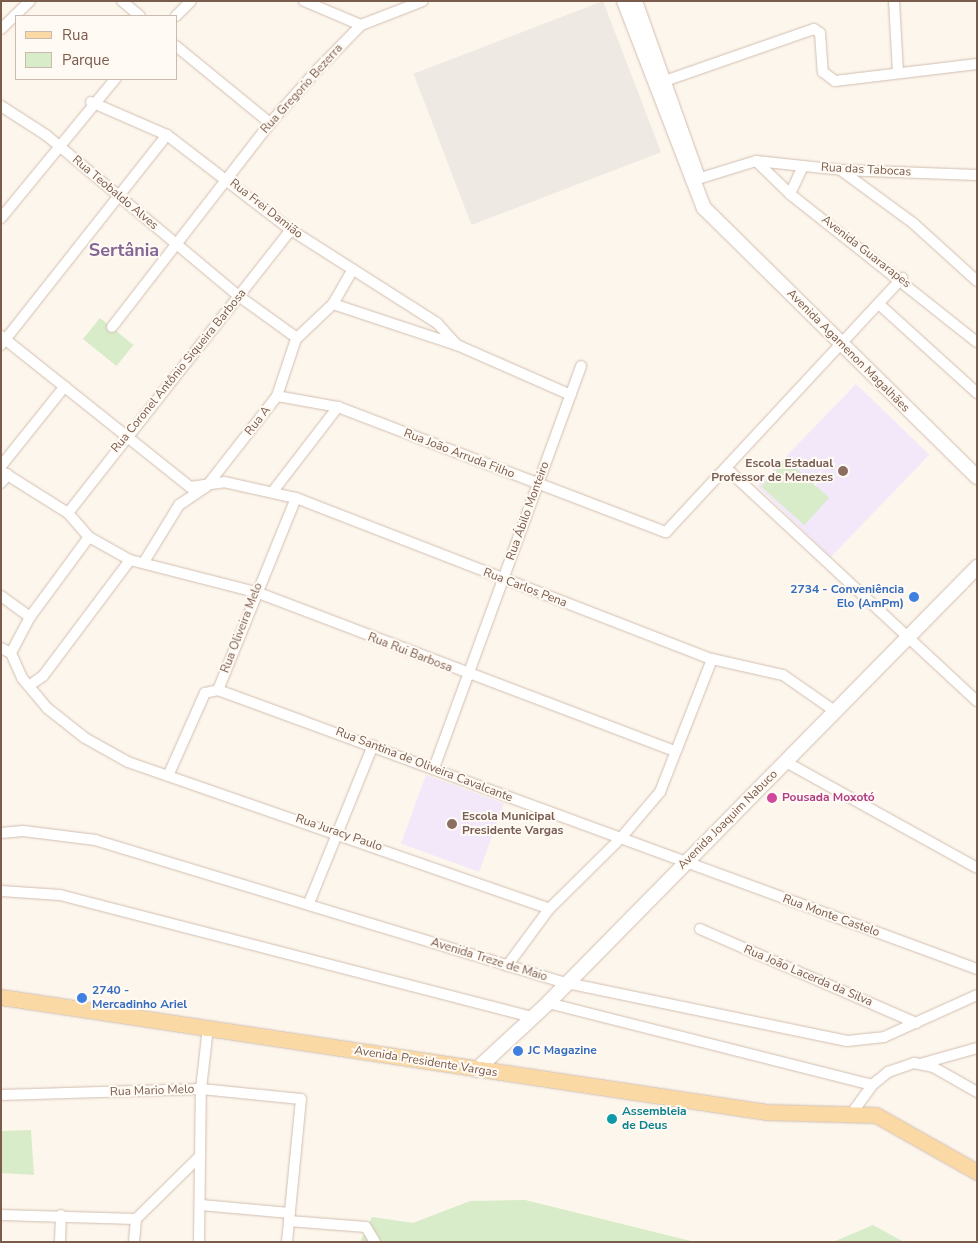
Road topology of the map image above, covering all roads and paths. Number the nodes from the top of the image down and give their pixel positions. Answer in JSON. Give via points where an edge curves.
{"nodes":[{"id":1,"x":30,"y":1,"type":"edge"},
{"id":2,"x":122,"y":1,"type":"edge"},
{"id":3,"x":191,"y":1,"type":"edge"},
{"id":4,"x":304,"y":1,"type":"edge"},
{"id":5,"x":423,"y":1,"type":"edge"},
{"id":6,"x":624,"y":1,"type":"edge"},
{"id":7,"x":635,"y":1,"type":"edge"},
{"id":8,"x":894,"y":1,"type":"edge"},
{"id":9,"x":410,"y":3,"type":"edge"},
{"id":10,"x":15,"y":15,"type":"edge"},
{"id":11,"x":16,"y":15,"type":"edge"},
{"id":12,"x":139,"y":15,"type":"edge"},
{"id":13,"x":177,"y":15,"type":"edge"},
{"id":14,"x":361,"y":25,"type":"junction"},
{"id":15,"x":1,"y":29,"type":"edge"},
{"id":16,"x":178,"y":48,"type":"edge"},
{"id":17,"x":977,"y":64,"type":"edge"},
{"id":18,"x":898,"y":72,"type":"junction"},
{"id":19,"x":114,"y":80,"type":"edge"},
{"id":20,"x":660,"y":82,"type":"junction"},
{"id":21,"x":91,"y":102,"type":"junction"},
{"id":22,"x":1,"y":106,"type":"edge"},
{"id":23,"x":270,"y":124,"type":"junction"},
{"id":24,"x":167,"y":135,"type":"junction"},
{"id":25,"x":59,"y":147,"type":"junction"},
{"id":26,"x":756,"y":161,"type":"junction"},
{"id":27,"x":803,"y":166,"type":"junction"},
{"id":28,"x":841,"y":170,"type":"junction"},
{"id":29,"x":977,"y":175,"type":"edge"},
{"id":30,"x":228,"y":180,"type":"junction"},
{"id":31,"x":694,"y":180,"type":"junction"},
{"id":32,"x":790,"y":194,"type":"junction"},
{"id":33,"x":118,"y":196,"type":"junction"},
{"id":34,"x":1,"y":218,"type":"edge"},
{"id":35,"x":291,"y":230,"type":"junction"},
{"id":36,"x":177,"y":245,"type":"junction"},
{"id":37,"x":353,"y":269,"type":"junction"},
{"id":38,"x":902,"y":278,"type":"junction"},
{"id":39,"x":977,"y":281,"type":"edge"},
{"id":40,"x":240,"y":296,"type":"junction"},
{"id":41,"x":333,"y":304,"type":"junction"},
{"id":42,"x":880,"y":305,"type":"junction"},
{"id":43,"x":112,"y":327,"type":"dead end"},
{"id":44,"x":974,"y":335,"type":"edge"},
{"id":45,"x":298,"y":338,"type":"junction"},
{"id":46,"x":3,"y":340,"type":"edge"},
{"id":47,"x":457,"y":345,"type":"junction"},
{"id":48,"x":843,"y":346,"type":"junction"},
{"id":49,"x":581,"y":366,"type":"dead end"},
{"id":50,"x":65,"y":386,"type":"junction"},
{"id":51,"x":977,"y":393,"type":"edge"},
{"id":52,"x":571,"y":394,"type":"junction"},
{"id":53,"x":277,"y":396,"type":"junction"},
{"id":54,"x":338,"y":407,"type":"junction"},
{"id":55,"x":126,"y":434,"type":"junction"},
{"id":56,"x":726,"y":468,"type":"junction"},
{"id":57,"x":3,"y":471,"type":"edge"},
{"id":58,"x":977,"y":477,"type":"edge"},
{"id":59,"x":1,"y":483,"type":"edge"},
{"id":60,"x":538,"y":485,"type":"junction"},
{"id":61,"x":206,"y":487,"type":"junction"},
{"id":62,"x":274,"y":490,"type":"junction"},
{"id":63,"x":296,"y":498,"type":"junction"},
{"id":64,"x":68,"y":512,"type":"junction"},
{"id":65,"x":89,"y":537,"type":"junction"},
{"id":66,"x":130,"y":560,"type":"junction"},
{"id":67,"x":144,"y":562,"type":"junction"},
{"id":68,"x":977,"y":567,"type":"edge"},
{"id":69,"x":503,"y":580,"type":"junction"},
{"id":70,"x":256,"y":592,"type":"junction"},
{"id":71,"x":1,"y":596,"type":"edge"},
{"id":72,"x":30,"y":617,"type":"junction"},
{"id":73,"x":909,"y":638,"type":"junction"},
{"id":74,"x":1,"y":648,"type":"edge"},
{"id":75,"x":11,"y":653,"type":"junction"},
{"id":76,"x":712,"y":659,"type":"junction"},
{"id":77,"x":467,"y":675,"type":"junction"},
{"id":78,"x":30,"y":685,"type":"junction"},
{"id":79,"x":218,"y":690,"type":"junction"},
{"id":80,"x":977,"y":701,"type":"edge"},
{"id":81,"x":836,"y":712,"type":"junction"},
{"id":82,"x":373,"y":745,"type":"junction"},
{"id":83,"x":675,"y":751,"type":"junction"},
{"id":84,"x":786,"y":762,"type":"junction"},
{"id":85,"x":434,"y":768,"type":"junction"},
{"id":86,"x":168,"y":776,"type":"junction"},
{"id":87,"x":1,"y":833,"type":"edge"},
{"id":88,"x":341,"y":833,"type":"junction"},
{"id":89,"x":620,"y":840,"type":"junction"},
{"id":90,"x":684,"y":864,"type":"junction"},
{"id":91,"x":977,"y":868,"type":"edge"},
{"id":92,"x":1,"y":891,"type":"edge"},
{"id":93,"x":309,"y":903,"type":"junction"},
{"id":94,"x":548,"y":909,"type":"junction"},
{"id":95,"x":700,"y":929,"type":"dead end"},
{"id":96,"x":507,"y":966,"type":"junction"},
{"id":97,"x":977,"y":969,"type":"edge"},
{"id":98,"x":567,"y":983,"type":"junction"},
{"id":99,"x":977,"y":995,"type":"edge"},
{"id":100,"x":1,"y":998,"type":"edge"},
{"id":101,"x":548,"y":1003,"type":"junction"},
{"id":102,"x":533,"y":1017,"type":"junction"},
{"id":103,"x":916,"y":1023,"type":"junction"},
{"id":104,"x":208,"y":1028,"type":"junction"},
{"id":105,"x":977,"y":1048,"type":"edge"},
{"id":106,"x":918,"y":1064,"type":"junction"},
{"id":107,"x":476,"y":1070,"type":"junction"},
{"id":108,"x":872,"y":1085,"type":"junction"},
{"id":109,"x":201,"y":1089,"type":"junction"},
{"id":110,"x":977,"y":1092,"type":"edge"},
{"id":111,"x":1,"y":1095,"type":"edge"},
{"id":112,"x":852,"y":1113,"type":"junction"},
{"id":113,"x":200,"y":1156,"type":"junction"},
{"id":114,"x":977,"y":1172,"type":"edge"},
{"id":115,"x":201,"y":1204,"type":"junction"},
{"id":116,"x":1,"y":1215,"type":"edge"},
{"id":117,"x":61,"y":1215,"type":"junction"},
{"id":118,"x":289,"y":1217,"type":"junction"},
{"id":119,"x":136,"y":1219,"type":"junction"},
{"id":120,"x":60,"y":1242,"type":"edge"},
{"id":121,"x":134,"y":1242,"type":"edge"},
{"id":122,"x":198,"y":1242,"type":"edge"},
{"id":123,"x":287,"y":1242,"type":"edge"},
{"id":124,"x":375,"y":1242,"type":"edge"}],
"edges":[{"from":1,"to":11,"type":"street"},
{"from":2,"to":12,"type":"street"},
{"from":3,"to":13,"type":"street"},
{"from":4,"to":14,"type":"street"},
{"from":5,"to":9,"type":"street","name":"Rua Gregorio Bezerra"},
{"from":6,"to":20,"type":"main road","name":"Avenida Agamenon Magalhães"},
{"from":7,"to":20,"type":"main road","name":"Avenida Agamenon Magalhães"},
{"from":8,"to":18,"type":"street"},
{"from":9,"to":14,"type":"street","name":"Rua Gregorio Bezerra"},
{"from":10,"to":15,"type":"street"},
{"from":14,"to":23,"type":"street","name":"Rua Gregorio Bezerra"},
{"from":16,"to":23,"type":"street"},
{"from":17,"to":18,"type":"street"},
{"from":18,"to":20,"type":"street","via":[[835,81],[823,72],[820,33],[814,28]]},
{"from":19,"to":21,"type":"street"},
{"from":20,"to":31,"type":"main road","name":"Avenida Agamenon Magalhães"},
{"from":21,"to":24,"type":"street","name":"Rua Frei Damião"},
{"from":21,"to":25,"type":"street"},
{"from":22,"to":25,"type":"street","name":"Rua Teobaldo Alves"},
{"from":23,"to":30,"type":"street","name":"Rua Gregorio Bezerra"},
{"from":24,"to":30,"type":"street","name":"Rua Frei Damião"},
{"from":24,"to":33,"type":"street"},
{"from":25,"to":33,"type":"street","name":"Rua Teobaldo Alves"},
{"from":25,"to":34,"type":"street"},
{"from":26,"to":27,"type":"street","name":"Rua das Tabocas"},
{"from":26,"to":31,"type":"street"},
{"from":26,"to":32,"type":"street","name":"Avenida Guararapes"},
{"from":27,"to":28,"type":"street","name":"Rua das Tabocas"},
{"from":27,"to":32,"type":"street"},
{"from":28,"to":29,"type":"street","name":"Rua das Tabocas"},
{"from":28,"to":39,"type":"street","via":[[913,223]]},
{"from":30,"to":35,"type":"street","name":"Rua Frei Damião"},
{"from":30,"to":36,"type":"street","name":"Rua Gregorio Bezerra"},
{"from":31,"to":48,"type":"main road","name":"Avenida Agamenon Magalhães","via":[[704,208]]},
{"from":32,"to":38,"type":"street","name":"Avenida Guararapes"},
{"from":33,"to":36,"type":"street","name":"Rua Teobaldo Alves"},
{"from":33,"to":46,"type":"street"},
{"from":35,"to":37,"type":"street","name":"Rua Frei Damião"},
{"from":35,"to":40,"type":"street","name":"Rua Coronel Antônio Siqueira Barbosa"},
{"from":36,"to":40,"type":"street","name":"Rua Teobaldo Alves"},
{"from":36,"to":43,"type":"street","name":"Rua Gregorio Bezerra"},
{"from":37,"to":41,"type":"street","name":"Rua A"},
{"from":37,"to":47,"type":"street","name":"Rua Frei Damião","via":[[437,323]]},
{"from":38,"to":42,"type":"street"},
{"from":38,"to":44,"type":"street","name":"Avenida Guararapes"},
{"from":40,"to":45,"type":"street","name":"Rua Teobaldo Alves"},
{"from":40,"to":55,"type":"street","name":"Rua Coronel Antônio Siqueira Barbosa"},
{"from":41,"to":45,"type":"street","name":"Rua A"},
{"from":41,"to":47,"type":"street","name":"Rua Frei Damião"},
{"from":42,"to":48,"type":"street"},
{"from":42,"to":51,"type":"street"},
{"from":45,"to":53,"type":"street","name":"Rua A"},
{"from":46,"to":50,"type":"street"},
{"from":47,"to":52,"type":"street","name":"Rua Frei Damião"},
{"from":48,"to":56,"type":"street"},
{"from":48,"to":58,"type":"main road","name":"Avenida Agamenon Magalhães"},
{"from":49,"to":52,"type":"street","name":"Rua Ábilo Monteiro"},
{"from":50,"to":55,"type":"street"},
{"from":50,"to":57,"type":"street"},
{"from":52,"to":60,"type":"street","name":"Rua Ábilo Monteiro"},
{"from":53,"to":54,"type":"street","name":"Rua João Arruda Filho"},
{"from":53,"to":61,"type":"street","name":"Rua A"},
{"from":54,"to":60,"type":"street","name":"Rua João Arruda Filho"},
{"from":54,"to":62,"type":"street"},
{"from":55,"to":61,"type":"street","via":[[190,487]]},
{"from":55,"to":64,"type":"street","name":"Rua Coronel Antônio Siqueira Barbosa"},
{"from":56,"to":60,"type":"street","name":"Rua João Arruda Filho","via":[[666,532]]},
{"from":56,"to":73,"type":"street"},
{"from":57,"to":59,"type":"street"},
{"from":57,"to":64,"type":"street"},
{"from":60,"to":69,"type":"street","name":"Rua Ábilo Monteiro"},
{"from":61,"to":62,"type":"street","name":"Rua Carlos Pena","via":[[224,482]]},
{"from":61,"to":67,"type":"street","name":"Rua A","via":[[179,506]]},
{"from":62,"to":63,"type":"street","name":"Rua Carlos Pena"},
{"from":63,"to":69,"type":"street","name":"Rua Carlos Pena"},
{"from":63,"to":70,"type":"street","name":"Rua Oliveira Melo"},
{"from":64,"to":65,"type":"street"},
{"from":65,"to":66,"type":"street"},
{"from":65,"to":72,"type":"street"},
{"from":66,"to":67,"type":"street","name":"Rua Rui Barbosa"},
{"from":66,"to":78,"type":"street","via":[[43,676]]},
{"from":67,"to":70,"type":"street","name":"Rua Rui Barbosa"},
{"from":68,"to":73,"type":"main road","name":"Avenida Joaquim Nabuco"},
{"from":69,"to":76,"type":"street","name":"Rua Carlos Pena"},
{"from":69,"to":77,"type":"street","name":"Rua Ábilo Monteiro"},
{"from":70,"to":77,"type":"street","name":"Rua Rui Barbosa"},
{"from":70,"to":79,"type":"street","name":"Rua Oliveira Melo"},
{"from":71,"to":72,"type":"street"},
{"from":72,"to":75,"type":"street"},
{"from":73,"to":80,"type":"street"},
{"from":73,"to":81,"type":"main road","name":"Avenida Joaquim Nabuco"},
{"from":74,"to":75,"type":"street"},
{"from":75,"to":78,"type":"street","name":"Rua Juracy Paulo"},
{"from":76,"to":81,"type":"street","name":"Rua Carlos Pena","via":[[783,675]]},
{"from":76,"to":83,"type":"street"},
{"from":77,"to":83,"type":"street","name":"Rua Rui Barbosa"},
{"from":77,"to":85,"type":"street","name":"Rua Ábilo Monteiro"},
{"from":78,"to":86,"type":"street","name":"Rua Juracy Paulo","via":[[47,708],[85,738],[128,762]]},
{"from":79,"to":82,"type":"street","name":"Rua Santina de Oliveira Cavalcante"},
{"from":79,"to":86,"type":"street","name":"Rua Oliveira Melo","via":[[205,693]]},
{"from":81,"to":84,"type":"main road","name":"Avenida Joaquim Nabuco"},
{"from":82,"to":85,"type":"street","name":"Rua Santina de Oliveira Cavalcante"},
{"from":82,"to":88,"type":"street"},
{"from":83,"to":89,"type":"street","via":[[660,792]]},
{"from":84,"to":90,"type":"main road","name":"Avenida Joaquim Nabuco"},
{"from":84,"to":91,"type":"street"},
{"from":85,"to":89,"type":"street","name":"Rua Santina de Oliveira Cavalcante"},
{"from":86,"to":88,"type":"street","name":"Rua Juracy Paulo"},
{"from":87,"to":93,"type":"street","name":"Avenida Treze de Maio","via":[[23,831],[95,840]]},
{"from":88,"to":93,"type":"street"},
{"from":88,"to":94,"type":"street","name":"Rua Juracy Paulo"},
{"from":89,"to":90,"type":"street","name":"Rua Santina de Oliveira Cavalcante"},
{"from":89,"to":94,"type":"street"},
{"from":90,"to":97,"type":"street","name":"Rua Monte Castelo"},
{"from":90,"to":98,"type":"main road","name":"Avenida Joaquim Nabuco"},
{"from":92,"to":102,"type":"street","via":[[60,895]]},
{"from":93,"to":96,"type":"street","name":"Avenida Treze de Maio"},
{"from":94,"to":96,"type":"street"},
{"from":95,"to":103,"type":"street","name":"Rua João Lacerda da Silva"},
{"from":96,"to":98,"type":"street","name":"Avenida Treze de Maio"},
{"from":98,"to":101,"type":"main road","name":"Avenida Joaquim Nabuco"},
{"from":98,"to":103,"type":"street","name":"Avenida Treze de Maio","via":[[847,1040],[884,1037]]},
{"from":99,"to":103,"type":"street","name":"Avenida Treze de Maio"},
{"from":100,"to":104,"type":"main road","name":"Avenida Presidente Vargas"},
{"from":101,"to":102,"type":"main road","name":"Avenida Joaquim Nabuco"},
{"from":101,"to":108,"type":"street"},
{"from":102,"to":107,"type":"main road","name":"Avenida Joaquim Nabuco"},
{"from":104,"to":107,"type":"main road","name":"Avenida Presidente Vargas"},
{"from":104,"to":109,"type":"street"},
{"from":105,"to":106,"type":"street"},
{"from":106,"to":108,"type":"street","via":[[888,1072]]},
{"from":106,"to":110,"type":"street"},
{"from":107,"to":112,"type":"main road","name":"Avenida Presidente Vargas","via":[[768,1112],[818,1117]]},
{"from":108,"to":112,"type":"street"},
{"from":109,"to":111,"type":"street","name":"Rua Mario Melo"},
{"from":109,"to":113,"type":"street"},
{"from":109,"to":118,"type":"street","name":"Rua Mario Melo","via":[[301,1099]]},
{"from":112,"to":114,"type":"main road","name":"Avenida Presidente Vargas","via":[[893,1122]]},
{"from":113,"to":115,"type":"street"},
{"from":113,"to":119,"type":"street"},
{"from":115,"to":118,"type":"street"},
{"from":115,"to":122,"type":"street"},
{"from":116,"to":117,"type":"street"},
{"from":117,"to":119,"type":"street"},
{"from":117,"to":120,"type":"street"},
{"from":118,"to":123,"type":"street"},
{"from":118,"to":124,"type":"street","via":[[366,1227]]},
{"from":119,"to":121,"type":"street"}]}
